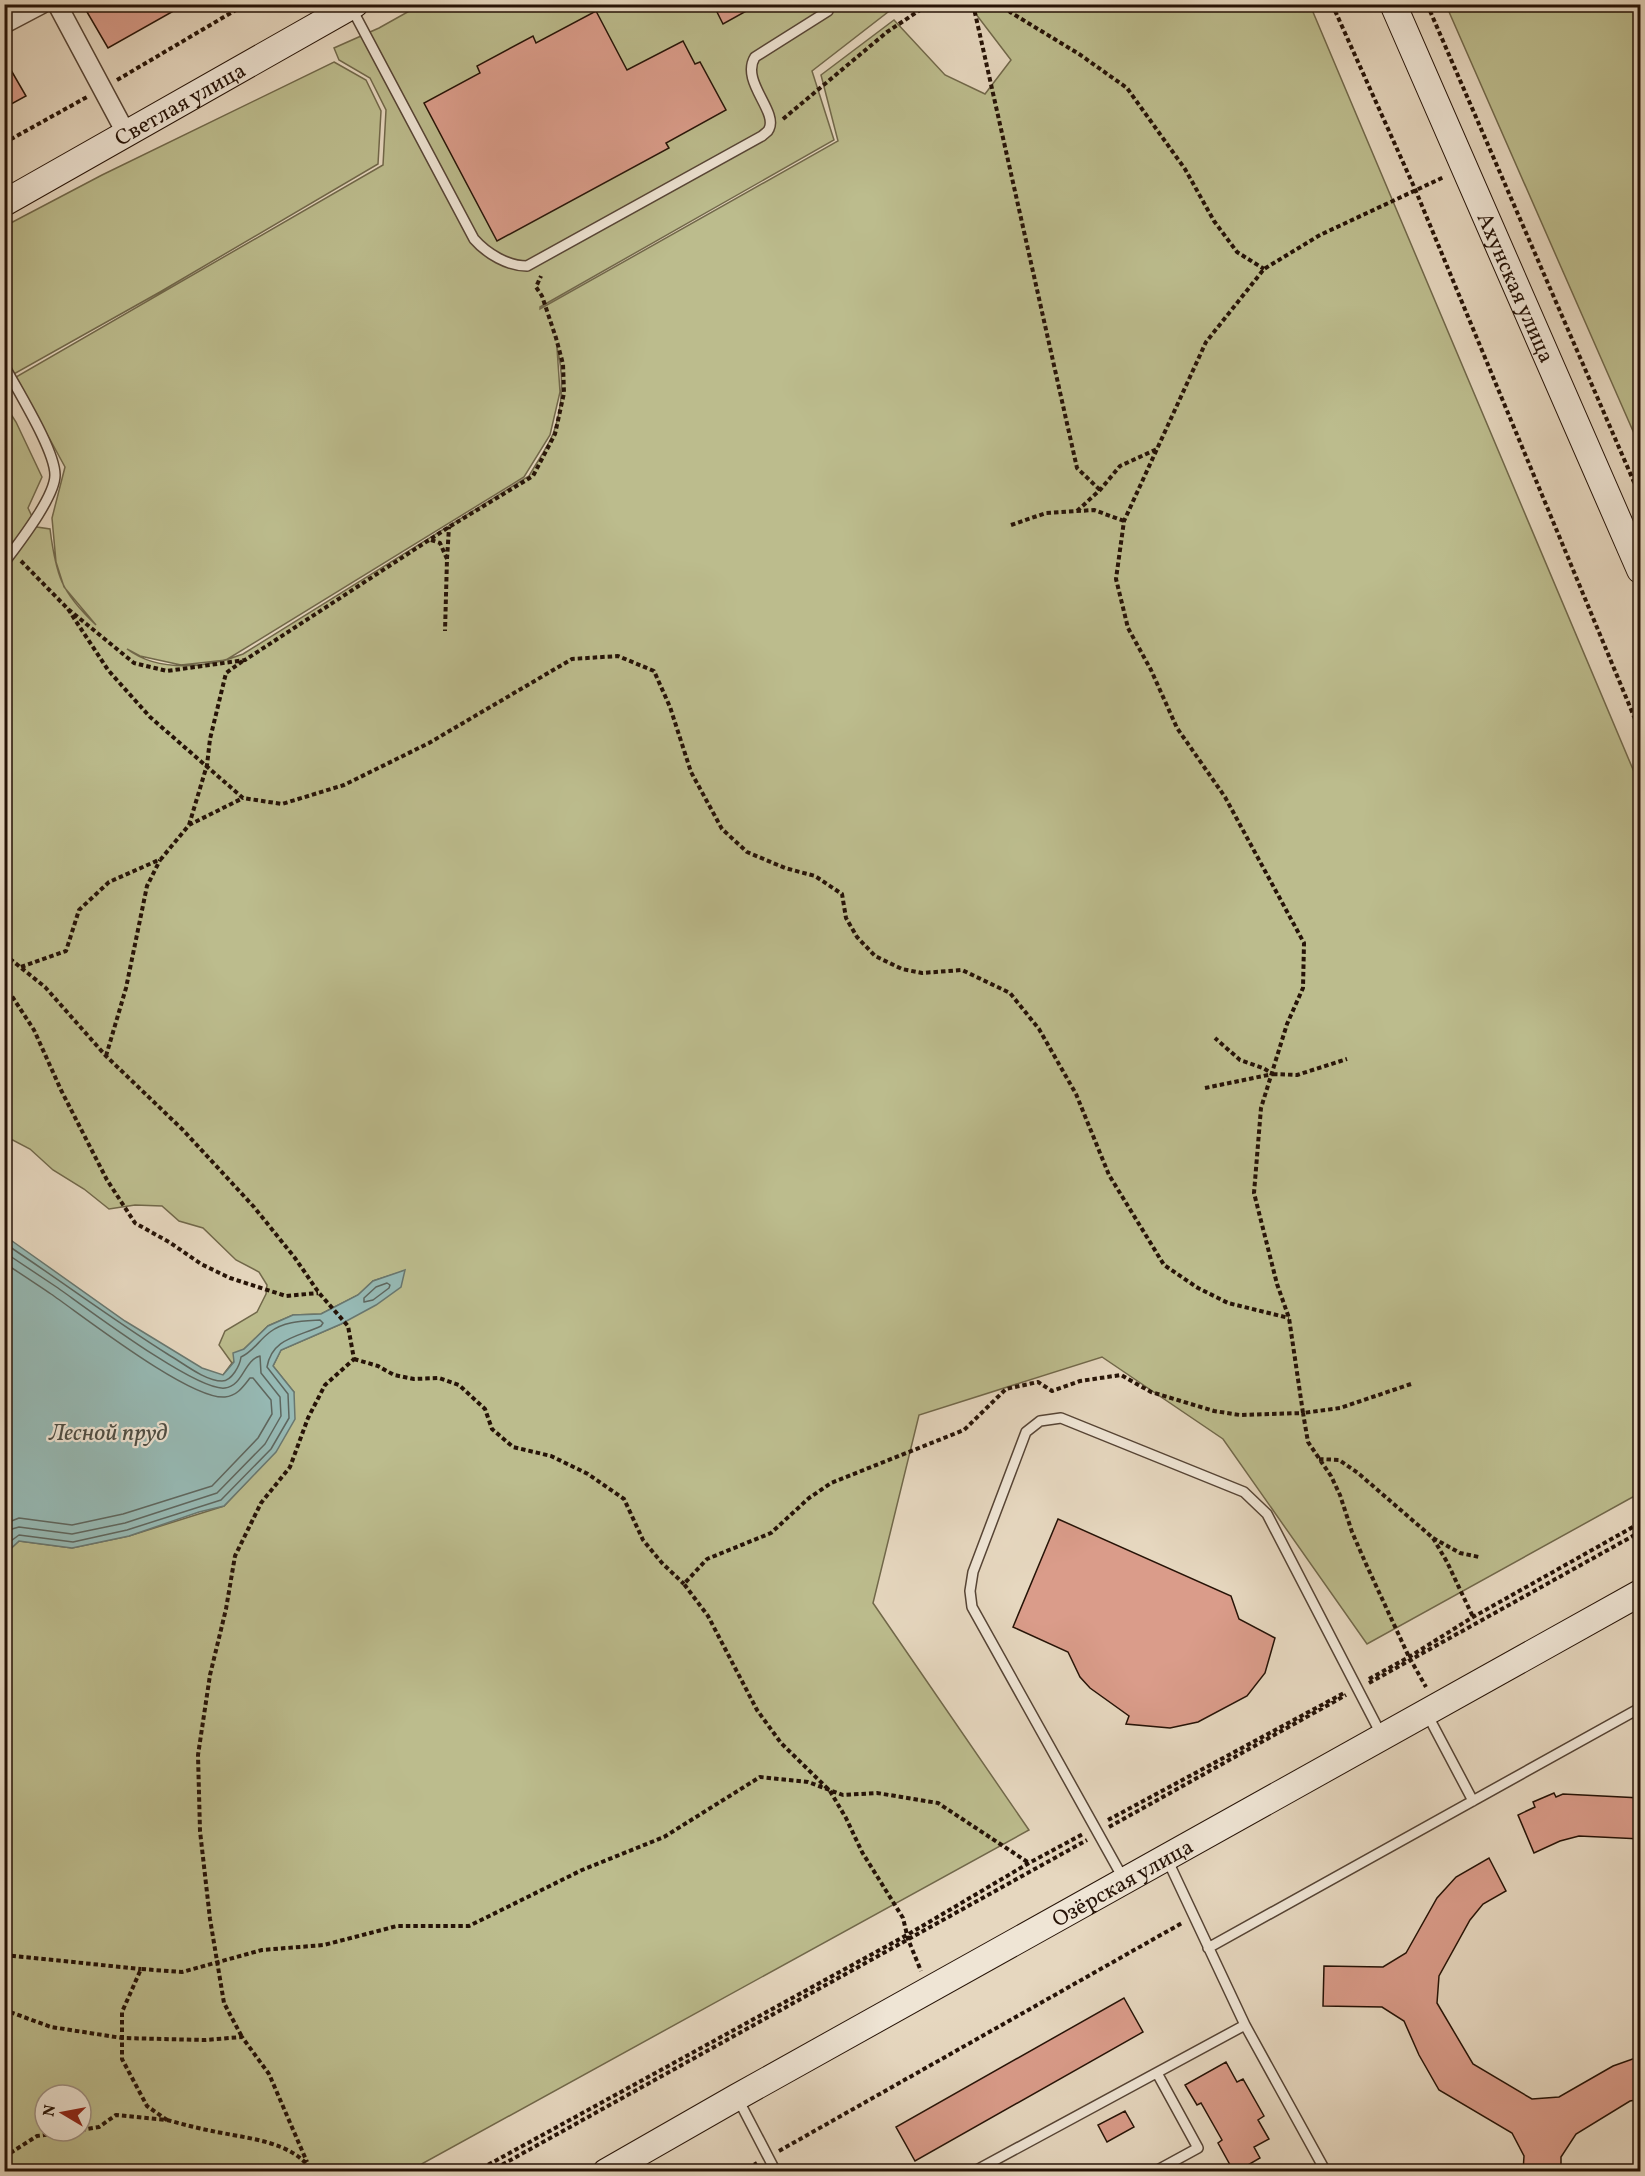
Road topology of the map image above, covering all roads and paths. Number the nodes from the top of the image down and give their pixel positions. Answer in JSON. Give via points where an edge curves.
{"nodes":[{"id":1,"x":42,"y":4,"type":"edge"},
{"id":2,"x":57,"y":4,"type":"edge"},
{"id":3,"x":246,"y":4,"type":"edge"},
{"id":4,"x":831,"y":4,"type":"edge"},
{"id":5,"x":928,"y":4,"type":"edge"},
{"id":6,"x":973,"y":4,"type":"edge"},
{"id":7,"x":1005,"y":4,"type":"edge"},
{"id":8,"x":1332,"y":4,"type":"edge"},
{"id":9,"x":1393,"y":4,"type":"edge"},
{"id":10,"x":1427,"y":4,"type":"edge"},
{"id":11,"x":353,"y":6,"type":"edge"},
{"id":12,"x":4,"y":24,"type":"edge"},
{"id":13,"x":103,"y":88,"type":"junction"},
{"id":14,"x":780,"y":121,"type":"dead end"},
{"id":15,"x":127,"y":135,"type":"junction"},
{"id":16,"x":4,"y":143,"type":"edge"},
{"id":17,"x":1464,"y":168,"type":"junction"},
{"id":18,"x":1415,"y":189,"type":"junction"},
{"id":19,"x":4,"y":203,"type":"edge"},
{"id":20,"x":1264,"y":269,"type":"junction"},
{"id":21,"x":544,"y":270,"type":"dead end"},
{"id":22,"x":4,"y":365,"type":"edge"},
{"id":23,"x":1158,"y":448,"type":"junction"},
{"id":24,"x":1100,"y":490,"type":"junction"},
{"id":25,"x":1641,"y":496,"type":"edge"},
{"id":26,"x":1077,"y":512,"type":"junction"},
{"id":27,"x":1124,"y":521,"type":"junction"},
{"id":28,"x":1011,"y":525,"type":"dead end"},
{"id":29,"x":449,"y":527,"type":"junction"},
{"id":30,"x":431,"y":540,"type":"junction"},
{"id":31,"x":13,"y":552,"type":"junction"},
{"id":32,"x":447,"y":559,"type":"junction"},
{"id":33,"x":4,"y":563,"type":"edge"},
{"id":34,"x":1641,"y":570,"type":"edge"},
{"id":35,"x":68,"y":609,"type":"junction"},
{"id":36,"x":445,"y":631,"type":"dead end"},
{"id":37,"x":245,"y":660,"type":"junction"},
{"id":38,"x":1641,"y":731,"type":"edge"},
{"id":39,"x":207,"y":765,"type":"junction"},
{"id":40,"x":243,"y":798,"type":"junction"},
{"id":41,"x":189,"y":825,"type":"junction"},
{"id":42,"x":161,"y":860,"type":"junction"},
{"id":43,"x":4,"y":954,"type":"edge"},
{"id":44,"x":21,"y":967,"type":"junction"},
{"id":45,"x":4,"y":984,"type":"edge"},
{"id":46,"x":1215,"y":1038,"type":"dead end"},
{"id":47,"x":106,"y":1056,"type":"junction"},
{"id":48,"x":1347,"y":1059,"type":"dead end"},
{"id":49,"x":1273,"y":1074,"type":"junction"},
{"id":50,"x":1205,"y":1088,"type":"dead end"},
{"id":51,"x":318,"y":1293,"type":"junction"},
{"id":52,"x":1289,"y":1318,"type":"junction"},
{"id":53,"x":354,"y":1359,"type":"junction"},
{"id":54,"x":1411,"y":1384,"type":"dead end"},
{"id":55,"x":1303,"y":1413,"type":"junction"},
{"id":56,"x":1318,"y":1459,"type":"junction"},
{"id":57,"x":1641,"y":1523,"type":"edge"},
{"id":58,"x":1641,"y":1532,"type":"edge"},
{"id":59,"x":1432,"y":1538,"type":"junction"},
{"id":60,"x":1479,"y":1557,"type":"dead end"},
{"id":61,"x":684,"y":1584,"type":"junction"},
{"id":62,"x":1641,"y":1593,"type":"edge"},
{"id":63,"x":1473,"y":1617,"type":"junction"},
{"id":64,"x":1409,"y":1657,"type":"junction"},
{"id":65,"x":1357,"y":1688,"type":"junction"},
{"id":66,"x":1641,"y":1708,"type":"edge"},
{"id":67,"x":1431,"y":1709,"type":"junction"},
{"id":68,"x":1382,"y":1737,"type":"junction"},
{"id":69,"x":829,"y":1790,"type":"junction"},
{"id":70,"x":1473,"y":1801,"type":"junction"},
{"id":71,"x":1096,"y":1830,"type":"junction"},
{"id":72,"x":1166,"y":1857,"type":"junction"},
{"id":73,"x":1029,"y":1863,"type":"junction"},
{"id":74,"x":1124,"y":1880,"type":"junction"},
{"id":75,"x":1193,"y":1917,"type":"junction"},
{"id":76,"x":907,"y":1937,"type":"junction"},
{"id":77,"x":1208,"y":1948,"type":"junction"},
{"id":78,"x":4,"y":1955,"type":"edge"},
{"id":79,"x":218,"y":1961,"type":"junction"},
{"id":80,"x":141,"y":1969,"type":"junction"},
{"id":81,"x":929,"y":1990,"type":"junction"},
{"id":82,"x":4,"y":2008,"type":"edge"},
{"id":83,"x":1245,"y":2025,"type":"junction"},
{"id":84,"x":242,"y":2037,"type":"junction"},
{"id":85,"x":122,"y":2038,"type":"junction"},
{"id":86,"x":1157,"y":2073,"type":"junction"},
{"id":87,"x":737,"y":2097,"type":"junction"},
{"id":88,"x":167,"y":2120,"type":"junction"},
{"id":89,"x":93,"y":2128,"type":"edge"},
{"id":90,"x":33,"y":2139,"type":"edge"},
{"id":91,"x":4,"y":2157,"type":"edge"},
{"id":92,"x":768,"y":2157,"type":"junction"},
{"id":93,"x":307,"y":2162,"type":"junction"},
{"id":94,"x":312,"y":2172,"type":"edge"},
{"id":95,"x":475,"y":2172,"type":"edge"},
{"id":96,"x":489,"y":2172,"type":"edge"},
{"id":97,"x":606,"y":2172,"type":"edge"},
{"id":98,"x":741,"y":2172,"type":"edge"},
{"id":99,"x":776,"y":2172,"type":"edge"},
{"id":100,"x":973,"y":2172,"type":"edge"},
{"id":101,"x":1154,"y":2172,"type":"edge"},
{"id":102,"x":1326,"y":2172,"type":"edge"}],
"edges":[{"from":1,"to":12,"type":"street"},
{"from":2,"to":13,"type":"street"},
{"from":3,"to":13,"type":"path"},
{"from":4,"to":11,"type":"lane","via":[[828,11],[755,57],[751,64],[751,74],[770,120],[769,129],[762,136],[528,266],[515,266],[483,249],[474,239]]},
{"from":5,"to":14,"type":"path","via":[[887,32]]},
{"from":6,"to":24,"type":"path","via":[[1077,468]]},
{"from":7,"to":20,"type":"path","via":[[1010,12],[1127,88],[1185,169],[1214,221],[1237,252]]},
{"from":8,"to":18,"type":"path"},
{"from":9,"to":17,"type":"main road","name":"Ахунская улица"},
{"from":10,"to":25,"type":"path"},
{"from":11,"to":15,"type":"main road","name":"Светлая улица"},
{"from":13,"to":15,"type":"street"},
{"from":13,"to":16,"type":"path"},
{"from":15,"to":19,"type":"main road","name":"Светлая улица"},
{"from":17,"to":18,"type":"path"},
{"from":17,"to":34,"type":"main road","name":"Ахунская улица"},
{"from":18,"to":20,"type":"path","via":[[1320,235]]},
{"from":18,"to":38,"type":"path"},
{"from":20,"to":23,"type":"path","via":[[1206,342]]},
{"from":21,"to":29,"type":"path","via":[[536,287],[556,338],[564,393],[555,434],[533,476]]},
{"from":22,"to":31,"type":"lane","via":[[48,446],[55,476],[46,504]]},
{"from":23,"to":24,"type":"path","via":[[1120,466]]},
{"from":23,"to":27,"type":"path"},
{"from":24,"to":26,"type":"path"},
{"from":26,"to":27,"type":"path","via":[[1094,510]]},
{"from":26,"to":28,"type":"path","via":[[1046,513]]},
{"from":27,"to":49,"type":"path","via":[[1116,579],[1128,628],[1177,728],[1225,797],[1304,943],[1303,987],[1287,1024]]},
{"from":29,"to":30,"type":"path"},
{"from":29,"to":32,"type":"path"},
{"from":30,"to":32,"type":"path","via":[[440,543]]},
{"from":30,"to":37,"type":"path"},
{"from":31,"to":33,"type":"lane"},
{"from":31,"to":35,"type":"path"},
{"from":32,"to":36,"type":"path"},
{"from":35,"to":37,"type":"path","via":[[134,663],[167,671]]},
{"from":35,"to":39,"type":"path","via":[[108,670],[150,717]]},
{"from":37,"to":39,"type":"path","via":[[226,674]]},
{"from":39,"to":40,"type":"path"},
{"from":39,"to":41,"type":"path"},
{"from":40,"to":41,"type":"path"},
{"from":40,"to":52,"type":"path","via":[[282,804],[344,785],[429,743],[572,659],[618,656],[654,671],[690,772],[722,829],[747,852],[814,876],[842,894],[846,918],[875,956],[902,969],[922,973],[962,970],[1010,993],[1039,1029],[1066,1076],[1109,1175],[1164,1265],[1228,1303]]},
{"from":41,"to":42,"type":"path"},
{"from":42,"to":44,"type":"path","via":[[109,882],[79,910],[66,951]]},
{"from":42,"to":47,"type":"path","via":[[147,886],[126,988]]},
{"from":43,"to":44,"type":"path"},
{"from":44,"to":47,"type":"path","via":[[45,987]]},
{"from":45,"to":51,"type":"path","via":[[34,1030],[107,1180],[135,1223],[230,1278],[286,1296]]},
{"from":46,"to":49,"type":"path","via":[[1240,1060]]},
{"from":47,"to":51,"type":"path","via":[[183,1130],[254,1207],[296,1258]]},
{"from":48,"to":49,"type":"path","via":[[1297,1075]]},
{"from":49,"to":50,"type":"path"},
{"from":49,"to":52,"type":"path","via":[[1261,1108],[1254,1193]]},
{"from":51,"to":53,"type":"path","via":[[348,1326]]},
{"from":52,"to":55,"type":"path"},
{"from":53,"to":61,"type":"path","via":[[394,1375],[439,1378],[459,1385],[485,1409],[492,1429],[513,1447],[551,1456],[588,1474],[624,1499],[643,1540]]},
{"from":53,"to":79,"type":"path","via":[[325,1385],[290,1467],[261,1503],[235,1556],[198,1755],[200,1831]]},
{"from":54,"to":55,"type":"path","via":[[1340,1408]]},
{"from":55,"to":56,"type":"path","via":[[1308,1442]]},
{"from":55,"to":61,"type":"path","via":[[1240,1415],[1214,1411],[1151,1392],[1121,1375],[1080,1381],[1052,1391],[1038,1382],[1006,1389],[964,1430],[831,1483],[771,1533],[707,1559]]},
{"from":56,"to":59,"type":"path","via":[[1339,1460],[1358,1473]]},
{"from":56,"to":64,"type":"path","via":[[1340,1495],[1352,1532]]},
{"from":57,"to":63,"type":"path"},
{"from":58,"to":65,"type":"path"},
{"from":59,"to":60,"type":"path","via":[[1460,1553]]},
{"from":59,"to":63,"type":"path"},
{"from":61,"to":69,"type":"path","via":[[708,1616],[757,1710],[781,1743]]},
{"from":62,"to":67,"type":"main road","name":"Озёрская улица"},
{"from":63,"to":64,"type":"path"},
{"from":64,"to":65,"type":"path"},
{"from":64,"to":67,"type":"path"},
{"from":65,"to":68,"type":"lane"},
{"from":65,"to":71,"type":"path"},
{"from":65,"to":71,"type":"lane","via":[[1267,1514],[1244,1492],[1061,1418],[1040,1421],[1026,1432],[973,1572],[972,1607]]},
{"from":66,"to":70,"type":"lane"},
{"from":67,"to":68,"type":"main road","name":"Озёрская улица"},
{"from":67,"to":70,"type":"lane"},
{"from":68,"to":72,"type":"main road","name":"Озёрская улица"},
{"from":69,"to":73,"type":"path","via":[[843,1795],[877,1793],[938,1803]]},
{"from":69,"to":76,"type":"path","via":[[903,1918]]},
{"from":69,"to":79,"type":"path","via":[[808,1782],[760,1777],[664,1837],[582,1870],[469,1926],[397,1926],[324,1945],[262,1950]]},
{"from":70,"to":77,"type":"lane"},
{"from":71,"to":73,"type":"path"},
{"from":71,"to":74,"type":"lane"},
{"from":71,"to":76,"type":"path"},
{"from":72,"to":74,"type":"main road","name":"Озёрская улица"},
{"from":72,"to":75,"type":"lane"},
{"from":73,"to":76,"type":"path"},
{"from":74,"to":81,"type":"main road","name":"Озёрская улица"},
{"from":75,"to":77,"type":"lane"},
{"from":75,"to":92,"type":"path"},
{"from":76,"to":81,"type":"path"},
{"from":76,"to":95,"type":"path"},
{"from":76,"to":96,"type":"path"},
{"from":77,"to":83,"type":"lane"},
{"from":78,"to":80,"type":"path"},
{"from":79,"to":80,"type":"path","via":[[182,1972]]},
{"from":79,"to":84,"type":"path","via":[[224,2003]]},
{"from":80,"to":85,"type":"path","via":[[122,2012]]},
{"from":81,"to":87,"type":"main road","name":"Озёрская улица"},
{"from":82,"to":85,"type":"path","via":[[51,2027]]},
{"from":83,"to":86,"type":"lane"},
{"from":83,"to":102,"type":"lane"},
{"from":84,"to":85,"type":"path"},
{"from":84,"to":93,"type":"path","via":[[269,2074]]},
{"from":85,"to":88,"type":"path","via":[[122,2059],[147,2106]]},
{"from":86,"to":100,"type":"lane"},
{"from":86,"to":101,"type":"lane","via":[[1197,2148]]},
{"from":87,"to":92,"type":"lane"},
{"from":87,"to":97,"type":"main road","name":"Озёрская улица"},
{"from":88,"to":89,"type":"path","via":[[117,2115]]},
{"from":88,"to":93,"type":"path","via":[[269,2141]]},
{"from":90,"to":91,"type":"path"},
{"from":92,"to":98,"type":"path"},
{"from":92,"to":99,"type":"lane"},
{"from":93,"to":94,"type":"path"}]}
